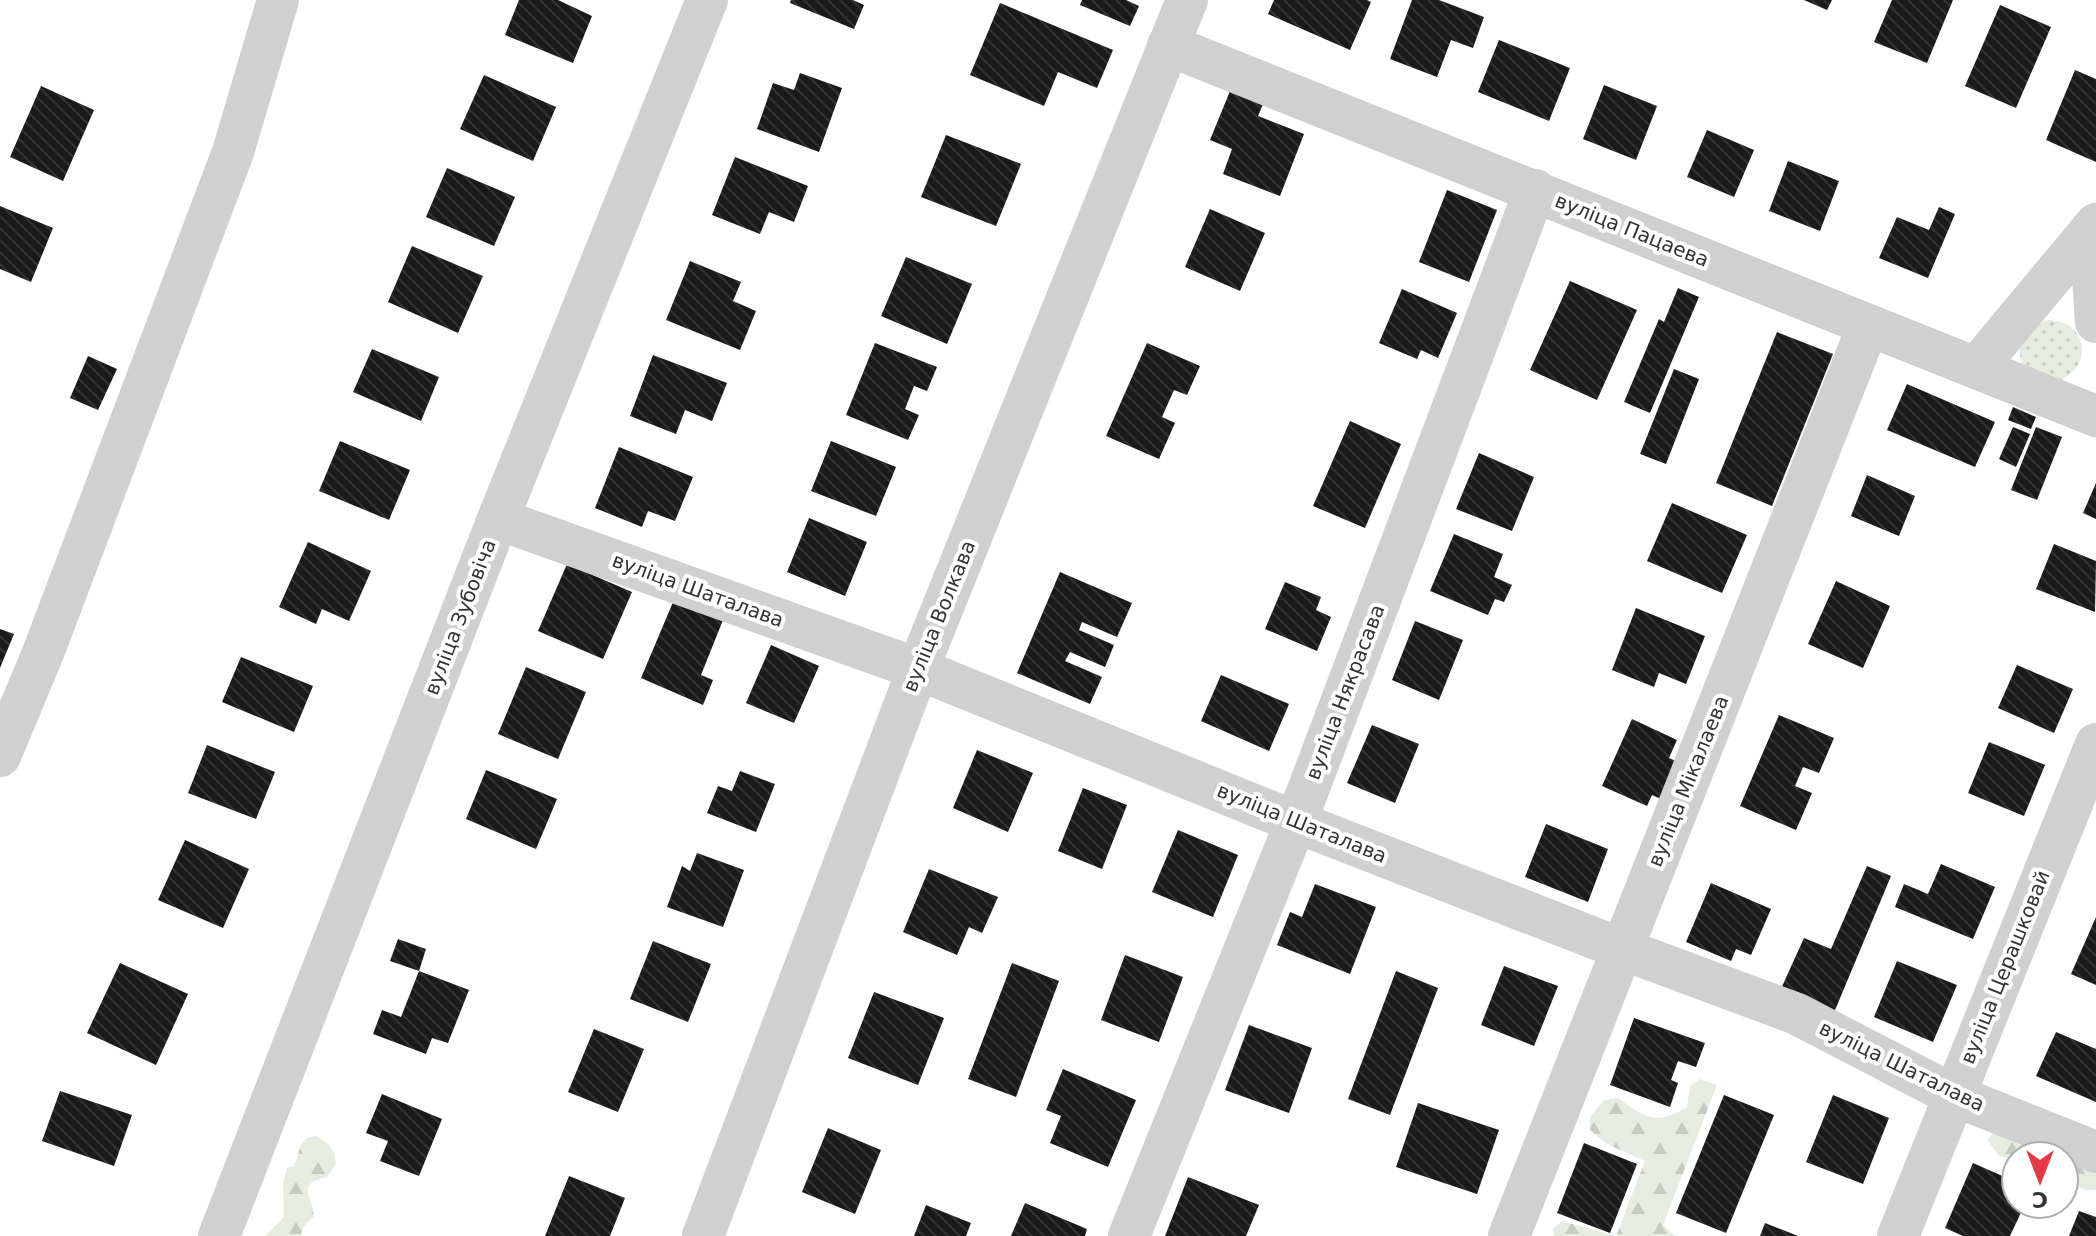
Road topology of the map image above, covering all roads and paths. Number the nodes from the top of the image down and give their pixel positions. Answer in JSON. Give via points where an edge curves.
{"nodes":[{"id":1,"x":278,"y":0,"type":"edge"},
{"id":2,"x":707,"y":0,"type":"edge"},
{"id":3,"x":1187,"y":0,"type":"edge"},
{"id":4,"x":1168,"y":45,"type":"junction"},
{"id":5,"x":1535,"y":190,"type":"junction"},
{"id":6,"x":2093,"y":228,"type":"edge"},
{"id":7,"x":2096,"y":322,"type":"edge"},
{"id":8,"x":1868,"y":326,"type":"junction"},
{"id":9,"x":1976,"y":368,"type":"junction"},
{"id":10,"x":2096,"y":416,"type":"edge"},
{"id":11,"x":498,"y":519,"type":"junction"},
{"id":12,"x":918,"y":669,"type":"junction"},
{"id":13,"x":2096,"y":744,"type":"edge"},
{"id":14,"x":0,"y":756,"type":"edge"},
{"id":15,"x":1296,"y":822,"type":"junction"},
{"id":16,"x":1622,"y":949,"type":"junction"},
{"id":17,"x":1953,"y":1095,"type":"junction"},
{"id":18,"x":2096,"y":1152,"type":"edge"},
{"id":19,"x":219,"y":1236,"type":"edge"},
{"id":20,"x":703,"y":1236,"type":"edge"},
{"id":21,"x":1129,"y":1236,"type":"edge"},
{"id":22,"x":1509,"y":1236,"type":"edge"},
{"id":23,"x":1898,"y":1236,"type":"edge"}],
"edges":[{"from":1,"to":14,"type":"street","via":[[233,152]]},
{"from":2,"to":11,"type":"street","name":"вуліца Зубовіча"},
{"from":3,"to":4,"type":"street","name":"вуліца Волкава"},
{"from":4,"to":5,"type":"street","name":"вуліца Пацаева"},
{"from":4,"to":12,"type":"street","name":"вуліца Волкава"},
{"from":5,"to":8,"type":"street","name":"вуліца Пацаева"},
{"from":5,"to":15,"type":"street","name":"вуліца Някрасава"},
{"from":6,"to":7,"type":"street"},
{"from":6,"to":9,"type":"street"},
{"from":8,"to":9,"type":"street","name":"вуліца Пацаева"},
{"from":8,"to":16,"type":"street","name":"вуліца Мікалаева"},
{"from":9,"to":10,"type":"street","name":"вуліца Пацаева"},
{"from":11,"to":12,"type":"street","name":"вуліца Шаталава"},
{"from":11,"to":19,"type":"street","name":"вуліца Зубовіча"},
{"from":12,"to":15,"type":"street","name":"вуліца Шаталава"},
{"from":12,"to":20,"type":"street","name":"вуліца Волкава"},
{"from":13,"to":17,"type":"street","name":"вуліца Церашковай"},
{"from":15,"to":16,"type":"street","name":"вуліца Шаталава"},
{"from":15,"to":21,"type":"street","name":"вуліца Някрасава"},
{"from":16,"to":17,"type":"street","name":"вуліца Шаталава","via":[[1797,1014]]},
{"from":16,"to":22,"type":"street","name":"вуліца Мікалаева"},
{"from":17,"to":18,"type":"street","name":"вуліца Шаталава"},
{"from":17,"to":23,"type":"street","name":"вуліца Церашковай"}]}
